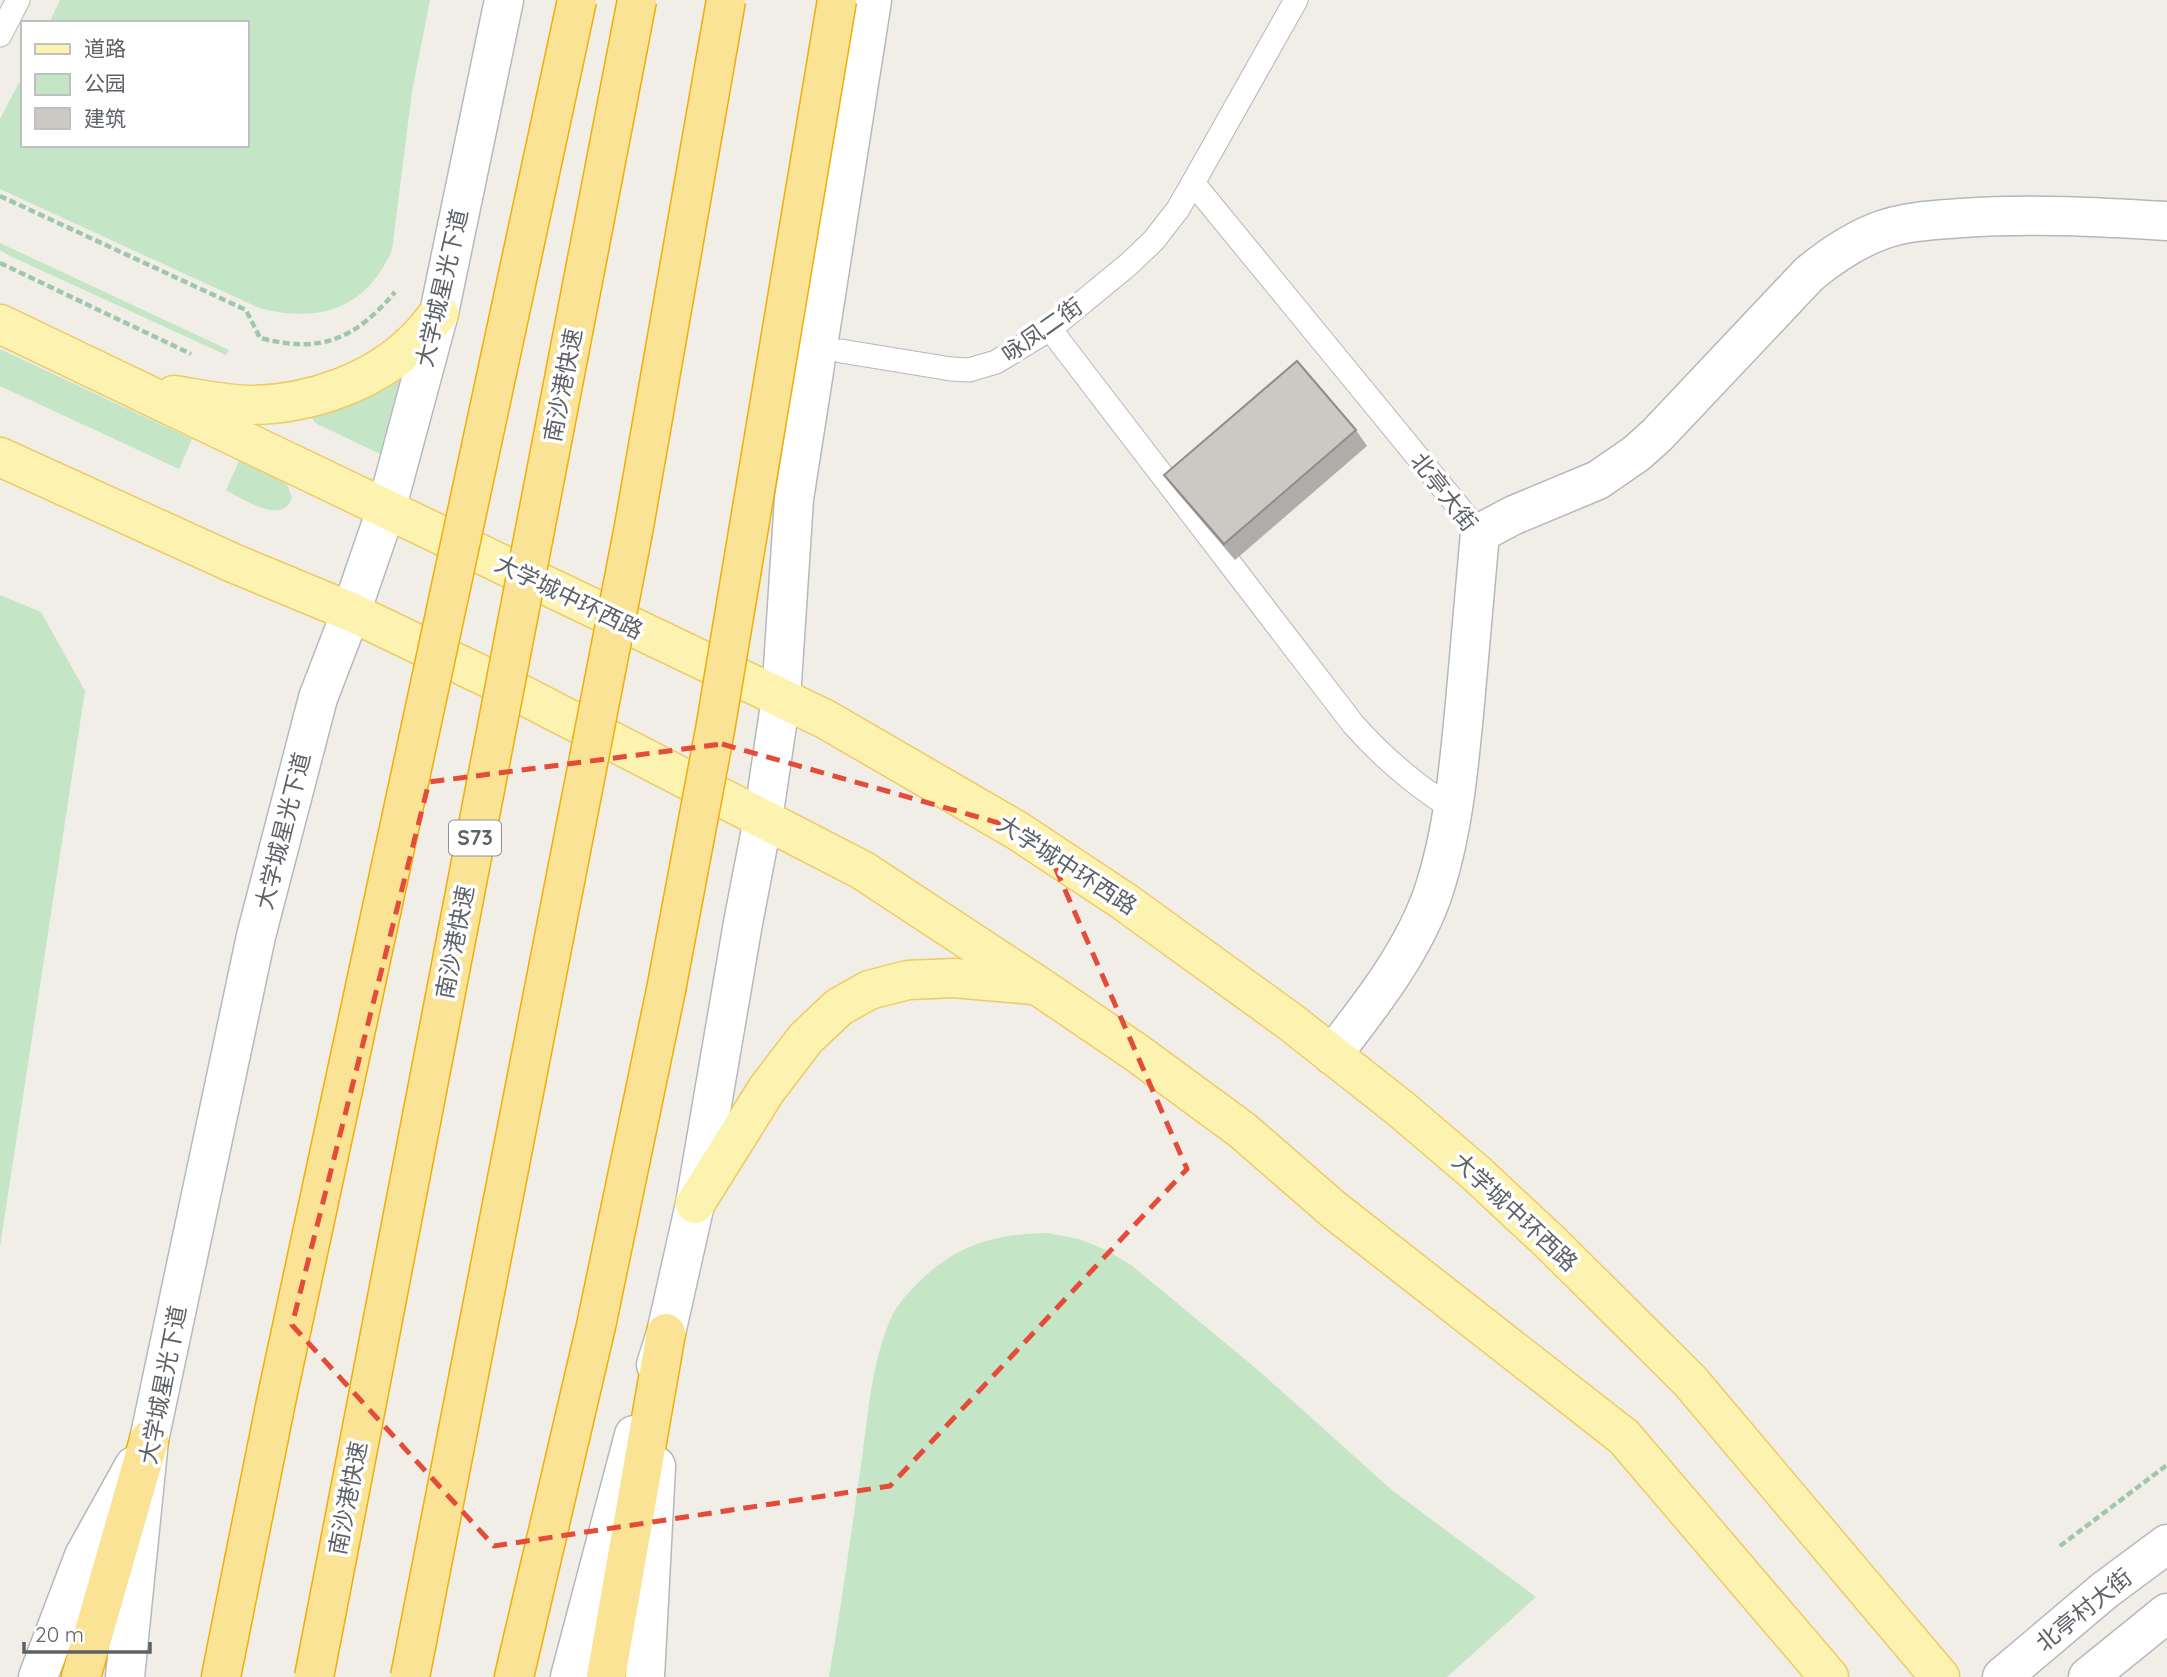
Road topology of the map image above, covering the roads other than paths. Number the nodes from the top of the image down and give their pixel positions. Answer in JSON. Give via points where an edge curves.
{"nodes":[{"id":1,"x":18,"y":0,"type":"edge"},
{"id":2,"x":504,"y":0,"type":"edge"},
{"id":3,"x":577,"y":0,"type":"edge"},
{"id":4,"x":637,"y":0,"type":"edge"},
{"id":5,"x":726,"y":0,"type":"edge"},
{"id":6,"x":837,"y":0,"type":"edge"},
{"id":7,"x":872,"y":0,"type":"edge"},
{"id":8,"x":1296,"y":0,"type":"edge"},
{"id":9,"x":0,"y":35,"type":"edge"},
{"id":10,"x":1193,"y":183,"type":"junction"},
{"id":11,"x":2167,"y":221,"type":"edge"},
{"id":12,"x":439,"y":313,"type":"junction"},
{"id":13,"x":0,"y":324,"type":"edge"},
{"id":14,"x":1051,"y":329,"type":"junction"},
{"id":15,"x":841,"y":351,"type":"dead end"},
{"id":16,"x":132,"y":388,"type":"junction"},
{"id":17,"x":0,"y":457,"type":"edge"},
{"id":18,"x":386,"y":510,"type":"junction"},
{"id":19,"x":1480,"y":533,"type":"junction"},
{"id":20,"x":351,"y":612,"type":"junction"},
{"id":21,"x":781,"y":698,"type":"junction"},
{"id":22,"x":1453,"y":809,"type":"junction"},
{"id":23,"x":763,"y":819,"type":"junction"},
{"id":24,"x":1037,"y":985,"type":"junction"},
{"id":25,"x":1332,"y":1055,"type":"junction"},
{"id":26,"x":695,"y":1204,"type":"junction"},
{"id":27,"x":666,"y":1333,"type":"junction"},
{"id":28,"x":149,"y":1440,"type":"junction"},
{"id":29,"x":2167,"y":1544,"type":"edge"},
{"id":30,"x":2167,"y":1613,"type":"edge"},
{"id":31,"x":38,"y":1677,"type":"edge"},
{"id":32,"x":81,"y":1677,"type":"edge"},
{"id":33,"x":125,"y":1677,"type":"edge"},
{"id":34,"x":222,"y":1677,"type":"edge"},
{"id":35,"x":314,"y":1677,"type":"edge"},
{"id":36,"x":410,"y":1677,"type":"edge"},
{"id":37,"x":514,"y":1677,"type":"edge"},
{"id":38,"x":570,"y":1677,"type":"edge"},
{"id":39,"x":606,"y":1677,"type":"edge"},
{"id":40,"x":645,"y":1677,"type":"edge"},
{"id":41,"x":1829,"y":1677,"type":"edge"},
{"id":42,"x":1940,"y":1677,"type":"edge"},
{"id":43,"x":2002,"y":1677,"type":"edge"},
{"id":44,"x":2088,"y":1677,"type":"edge"}],
"edges":[{"from":1,"to":9,"type":"lane"},
{"from":2,"to":12,"type":"main road","name":"大学城星光下道"},
{"from":3,"to":34,"type":"highway","bridge":true,"via":[[281,1379]]},
{"from":4,"to":35,"type":"highway","name":"南沙港快速","number":"S73","bridge":true},
{"from":5,"to":36,"type":"highway","bridge":true,"via":[[633,533]]},
{"from":6,"to":37,"type":"highway","bridge":true,"via":[[715,730],[666,990],[596,1326]]},
{"from":7,"to":21,"type":"main road","via":[[794,499]]},
{"from":8,"to":10,"type":"lane"},
{"from":10,"to":14,"type":"lane","name":"咏凤二街","via":[[1154,240]]},
{"from":10,"to":19,"type":"lane","name":"北亭大街"},
{"from":11,"to":19,"type":"main road","via":[[1997,216],[1916,223],[1857,240],[1809,274],[1637,453],[1598,480]]},
{"from":12,"to":16,"type":"main road","via":[[415,341],[379,369],[294,401],[225,403]]},
{"from":12,"to":18,"type":"main road","name":"大学城星光下道"},
{"from":13,"to":16,"type":"main road","name":"大学城中环西路"},
{"from":14,"to":15,"type":"lane","name":"咏凤二街","via":[[996,362],[969,370]]},
{"from":14,"to":22,"type":"lane","via":[[1353,724],[1409,780]]},
{"from":16,"to":18,"type":"main road","name":"大学城中环西路"},
{"from":17,"to":20,"type":"main road"},
{"from":18,"to":20,"type":"main road","name":"大学城星光下道"},
{"from":18,"to":21,"type":"main road","name":"大学城中环西路"},
{"from":19,"to":22,"type":"main road","name":"北亭大街"},
{"from":20,"to":23,"type":"main road"},
{"from":20,"to":28,"type":"main road","name":"大学城星光下道","via":[[318,698],[257,936]]},
{"from":21,"to":23,"type":"main road"},
{"from":21,"to":25,"type":"main road","name":"大学城中环西路","via":[[1018,831],[1125,902]]},
{"from":22,"to":25,"type":"main road","name":"北亭大街","via":[[1434,889],[1416,930],[1377,996]]},
{"from":23,"to":24,"type":"main road","via":[[862,870]]},
{"from":23,"to":26,"type":"main road"},
{"from":24,"to":26,"type":"main road","via":[[954,978],[908,980],[869,990],[839,1007],[806,1038],[767,1089]]},
{"from":24,"to":41,"type":"main road","via":[[1242,1130],[1334,1210],[1624,1437]]},
{"from":25,"to":42,"type":"main road","name":"大学城中环西路","via":[[1476,1173],[1690,1381]]},
{"from":26,"to":27,"type":"main road"},
{"from":27,"to":38,"type":"main road","via":[[627,1457]]},
{"from":27,"to":39,"type":"highway"},
{"from":27,"to":40,"type":"main road"},
{"from":28,"to":31,"type":"main road","via":[[84,1556]]},
{"from":28,"to":32,"type":"highway"},
{"from":28,"to":33,"type":"main road","name":"大学城星光下道"},
{"from":29,"to":43,"type":"main road","name":"北亭村大街"},
{"from":30,"to":44,"type":"main road"}]}
